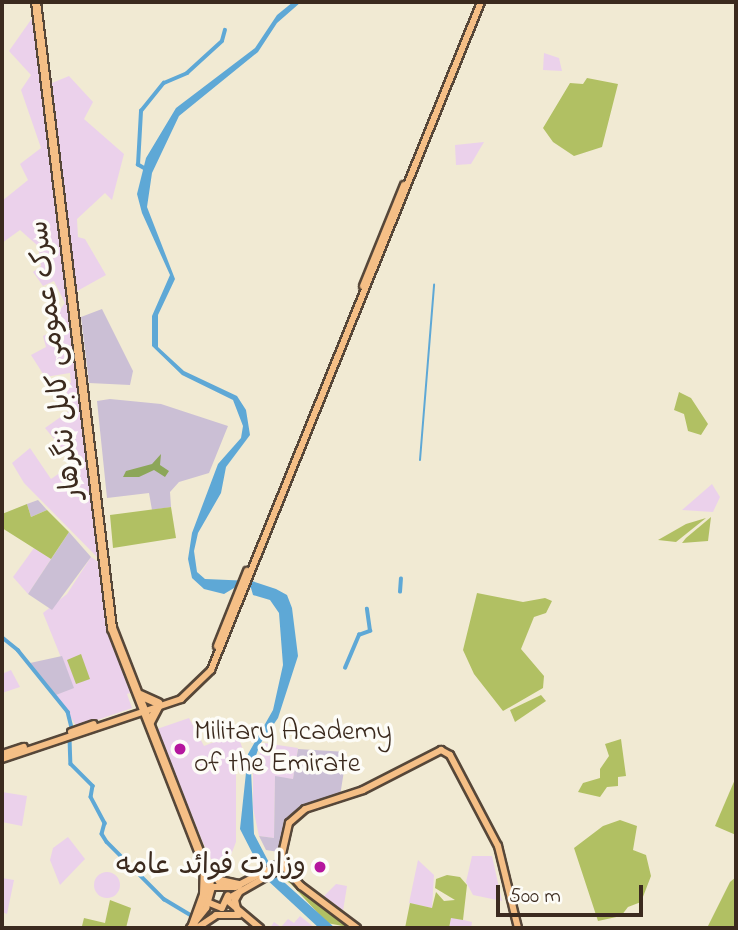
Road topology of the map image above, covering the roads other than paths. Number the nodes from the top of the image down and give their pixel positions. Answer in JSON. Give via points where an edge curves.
{"nodes":[{"id":1,"x":37,"y":2,"type":"edge"},
{"id":2,"x":480,"y":2,"type":"edge"},
{"id":3,"x":140,"y":695,"type":"junction"},
{"id":4,"x":158,"y":705,"type":"junction"},
{"id":5,"x":144,"y":710,"type":"junction"},
{"id":6,"x":150,"y":722,"type":"junction"},
{"id":7,"x":2,"y":756,"type":"edge"},
{"id":8,"x":279,"y":866,"type":"junction"},
{"id":9,"x":206,"y":867,"type":"junction"},
{"id":10,"x":216,"y":887,"type":"junction"},
{"id":11,"x":240,"y":887,"type":"junction"},
{"id":12,"x":228,"y":900,"type":"junction"},
{"id":13,"x":207,"y":902,"type":"junction"},
{"id":14,"x":218,"y":909,"type":"junction"},
{"id":15,"x":239,"y":915,"type":"junction"},
{"id":16,"x":194,"y":927,"type":"edge"},
{"id":17,"x":260,"y":928,"type":"edge"},
{"id":18,"x":358,"y":928,"type":"edge"},
{"id":19,"x":516,"y":928,"type":"edge"}],
"edges":[{"from":1,"to":3,"type":"highway","name":"سرک عمومی کابل ننگرهار","via":[[117,634]]},
{"from":1,"to":5,"type":"highway","name":"سرک عمومی کابل ننگرهار","via":[[110,618]]},
{"from":2,"to":4,"type":"main road","via":[[213,658],[196,684]]},
{"from":3,"to":4,"type":"highway"},
{"from":3,"to":5,"type":"highway","name":"سرک عمومی کابل ننگرهار"},
{"from":4,"to":5,"type":"main road"},
{"from":4,"to":6,"type":"highway"},
{"from":5,"to":6,"type":"highway"},
{"from":5,"to":7,"type":"main road"},
{"from":5,"to":9,"type":"highway"},
{"from":6,"to":9,"type":"highway"},
{"from":8,"to":11,"type":"main road"},
{"from":8,"to":18,"type":"main road"},
{"from":8,"to":19,"type":"main road","via":[[288,831],[298,815],[366,791],[444,753],[491,836]]},
{"from":9,"to":10,"type":"highway"},
{"from":9,"to":11,"type":"highway","via":[[218,880]]},
{"from":9,"to":16,"type":"highway"},
{"from":10,"to":11,"type":"main road"},
{"from":10,"to":12,"type":"main road"},
{"from":10,"to":13,"type":"main road"},
{"from":11,"to":12,"type":"main road"},
{"from":11,"to":15,"type":"main road","via":[[235,900]]},
{"from":12,"to":14,"type":"main road"},
{"from":12,"to":15,"type":"main road"},
{"from":13,"to":14,"type":"main road"},
{"from":13,"to":16,"type":"main road"},
{"from":14,"to":15,"type":"main road"},
{"from":14,"to":16,"type":"main road"},
{"from":15,"to":16,"type":"main road","via":[[216,915]]},
{"from":15,"to":17,"type":"main road"}]}
